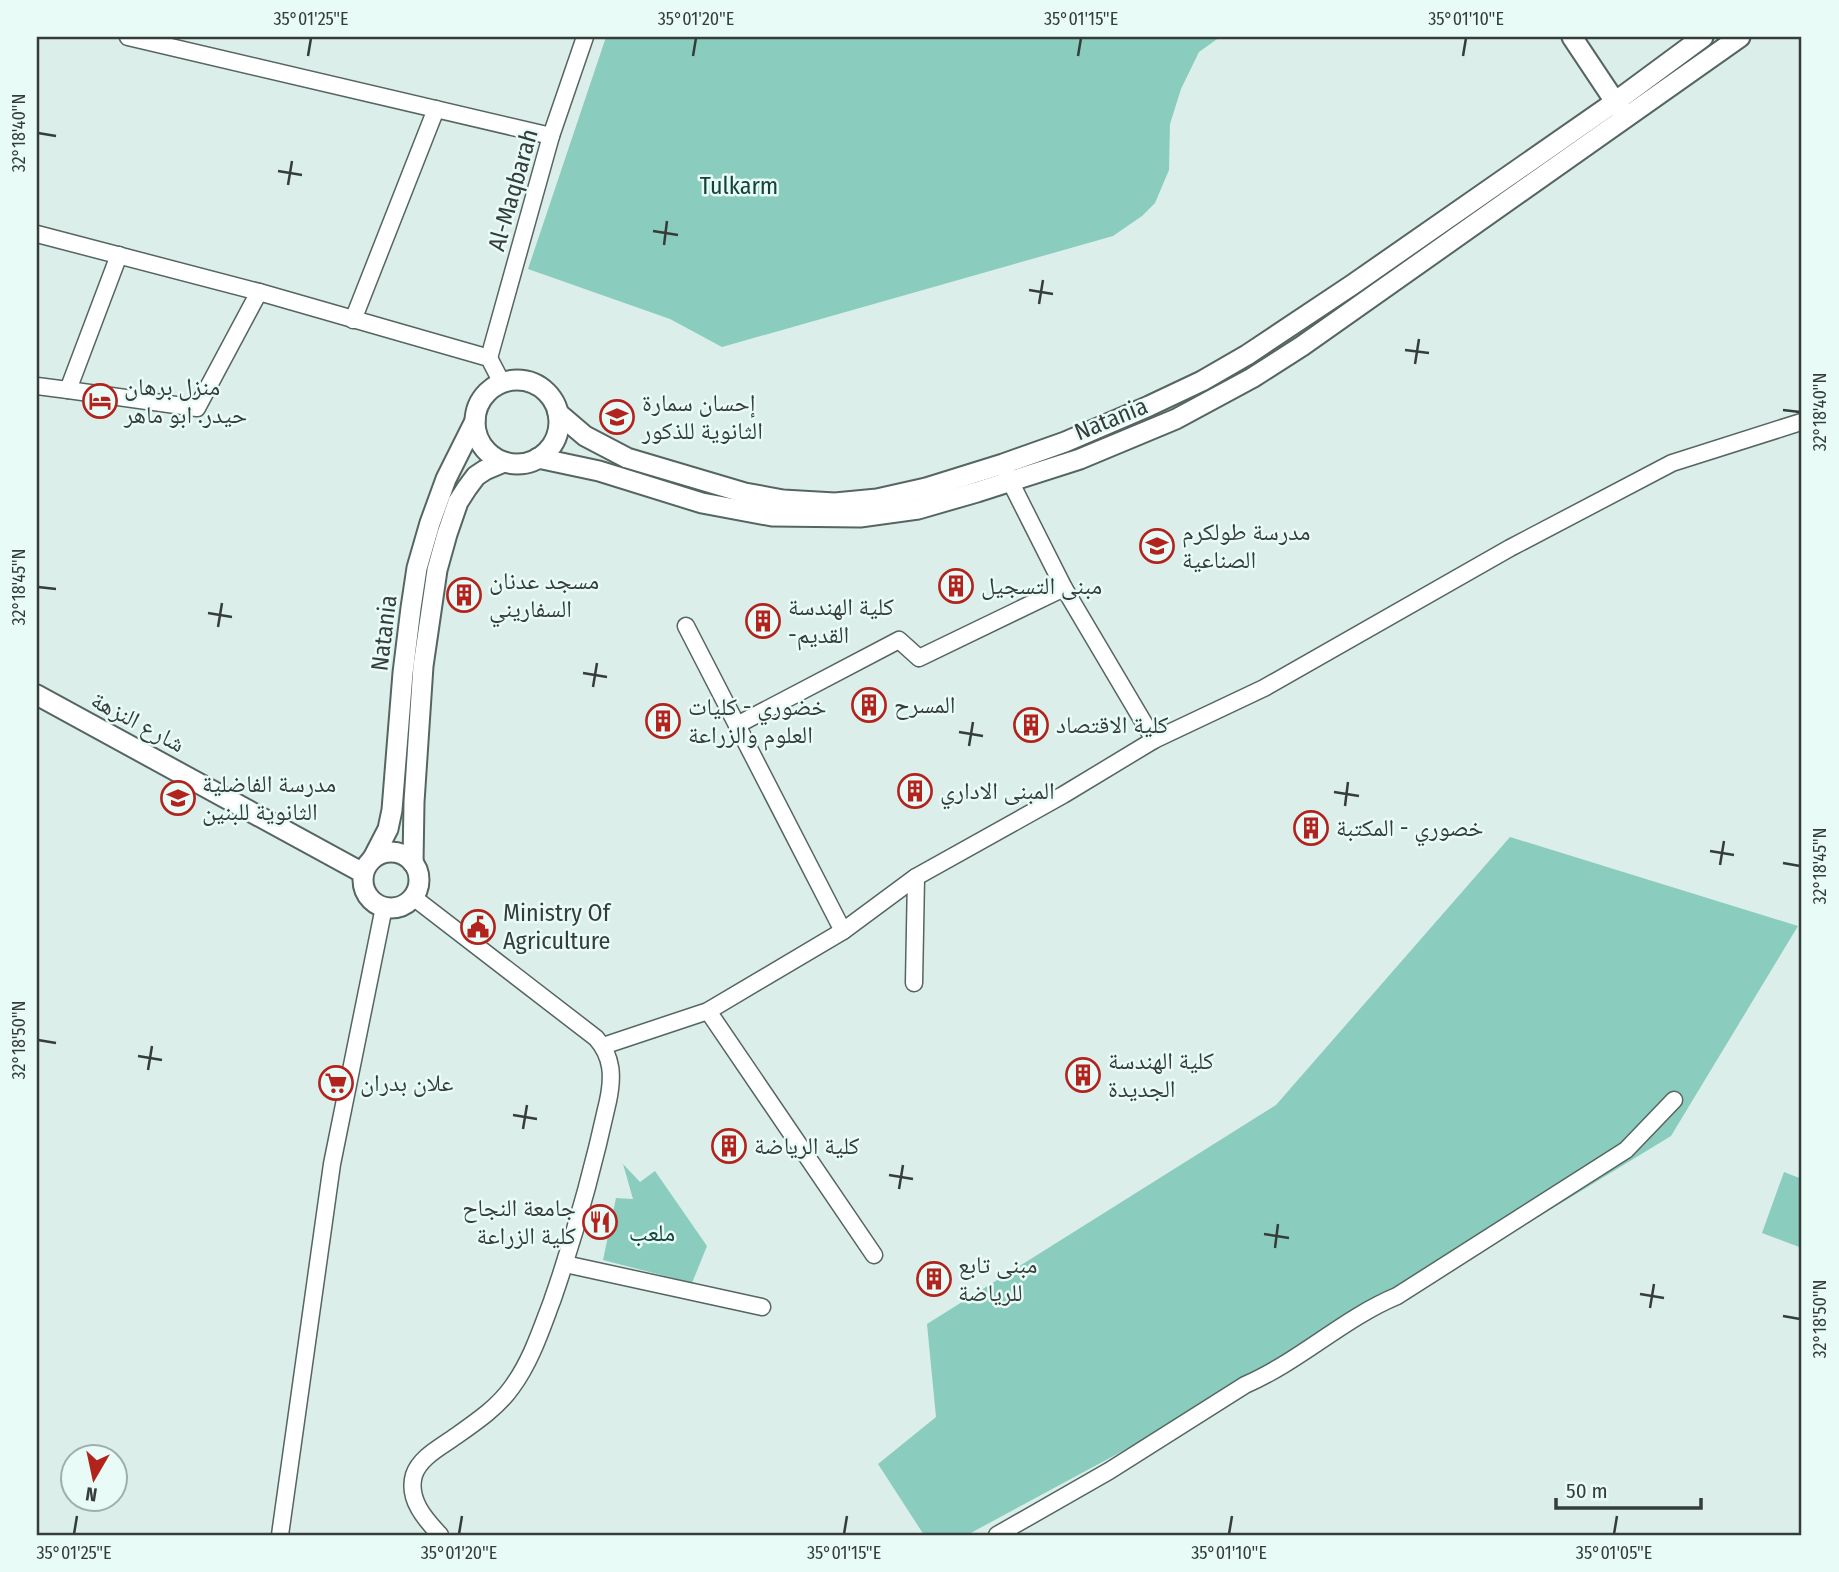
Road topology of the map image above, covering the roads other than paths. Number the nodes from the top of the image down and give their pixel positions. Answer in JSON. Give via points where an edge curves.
{"nodes":[{"id":1,"x":128,"y":37,"type":"edge"},
{"id":2,"x":586,"y":37,"type":"edge"},
{"id":3,"x":1572,"y":37,"type":"edge"},
{"id":4,"x":1703,"y":37,"type":"edge"},
{"id":5,"x":1740,"y":37,"type":"edge"},
{"id":6,"x":1615,"y":102,"type":"junction"},
{"id":7,"x":436,"y":109,"type":"junction"},
{"id":8,"x":1626,"y":119,"type":"junction"},
{"id":9,"x":551,"y":136,"type":"junction"},
{"id":10,"x":37,"y":234,"type":"edge"},
{"id":11,"x":119,"y":255,"type":"junction"},
{"id":12,"x":259,"y":292,"type":"junction"},
{"id":13,"x":353,"y":320,"type":"junction"},
{"id":14,"x":489,"y":358,"type":"junction"},
{"id":15,"x":502,"y":383,"type":"junction"},
{"id":16,"x":37,"y":386,"type":"edge"},
{"id":17,"x":68,"y":390,"type":"junction"},
{"id":18,"x":558,"y":413,"type":"junction"},
{"id":19,"x":475,"y":421,"type":"junction"},
{"id":20,"x":1801,"y":422,"type":"edge"},
{"id":21,"x":538,"y":457,"type":"junction"},
{"id":22,"x":504,"y":462,"type":"junction"},
{"id":23,"x":1006,"y":473,"type":"junction"},
{"id":24,"x":1065,"y":588,"type":"junction"},
{"id":25,"x":686,"y":626,"type":"dead end"},
{"id":26,"x":37,"y":695,"type":"edge"},
{"id":27,"x":737,"y":725,"type":"junction"},
{"id":28,"x":1154,"y":740,"type":"junction"},
{"id":29,"x":413,"y":863,"type":"junction"},
{"id":30,"x":368,"y":866,"type":"junction"},
{"id":31,"x":916,"y":877,"type":"junction"},
{"id":32,"x":413,"y":897,"type":"junction"},
{"id":33,"x":384,"y":907,"type":"junction"},
{"id":34,"x":843,"y":931,"type":"junction"},
{"id":35,"x":914,"y":983,"type":"dead end"},
{"id":36,"x":708,"y":1011,"type":"junction"},
{"id":37,"x":603,"y":1046,"type":"junction"},
{"id":38,"x":1674,"y":1100,"type":"dead end"},
{"id":39,"x":874,"y":1255,"type":"dead end"},
{"id":40,"x":565,"y":1264,"type":"junction"},
{"id":41,"x":762,"y":1307,"type":"dead end"},
{"id":42,"x":280,"y":1535,"type":"edge"},
{"id":43,"x":440,"y":1535,"type":"edge"},
{"id":44,"x":997,"y":1535,"type":"edge"}],
"edges":[{"from":1,"to":7,"type":"street"},
{"from":2,"to":9,"type":"street","name":"Al-Maqbarah"},
{"from":3,"to":6,"type":"street"},
{"from":4,"to":6,"type":"street","name":"Natania"},
{"from":5,"to":8,"type":"street","name":"Natania"},
{"from":6,"to":8,"type":"street"},
{"from":6,"to":23,"type":"street","name":"Natania","via":[[1247,355],[1202,381]]},
{"from":7,"to":9,"type":"street"},
{"from":7,"to":13,"type":"street"},
{"from":8,"to":23,"type":"street","name":"Natania","via":[[1252,378],[1164,424],[1080,459]]},
{"from":9,"to":14,"type":"street","name":"Al-Maqbarah"},
{"from":10,"to":11,"type":"street"},
{"from":11,"to":12,"type":"street"},
{"from":11,"to":17,"type":"street"},
{"from":12,"to":13,"type":"street"},
{"from":12,"to":17,"type":"street","via":[[197,408]]},
{"from":13,"to":14,"type":"street"},
{"from":14,"to":15,"type":"street"},
{"from":15,"to":18,"type":"street","via":[[522,380],[536,384],[548,393]]},
{"from":15,"to":19,"type":"street","via":[[484,396]]},
{"from":16,"to":17,"type":"street"},
{"from":18,"to":21,"type":"street","via":[[552,445]]},
{"from":18,"to":23,"type":"street","name":"Natania","via":[[585,436],[627,458],[783,500],[835,503],[877,499]]},
{"from":19,"to":22,"type":"street","via":[[483,446]]},
{"from":19,"to":30,"type":"street","name":"Natania","via":[[446,479],[417,568],[392,810],[388,829]]},
{"from":20,"to":28,"type":"street","via":[[1672,463],[1510,548],[1264,688]]},
{"from":21,"to":22,"type":"street"},
{"from":21,"to":23,"type":"street","name":"Natania","via":[[702,503],[772,516],[818,518],[906,510],[977,492]]},
{"from":22,"to":29,"type":"street","name":"Natania","via":[[475,476],[458,502],[437,570],[423,667]]},
{"from":23,"to":24,"type":"street"},
{"from":24,"to":27,"type":"street","via":[[919,658],[899,640]]},
{"from":24,"to":28,"type":"street"},
{"from":25,"to":27,"type":"street"},
{"from":26,"to":30,"type":"street","name":"شارع النزهة"},
{"from":27,"to":34,"type":"street"},
{"from":28,"to":31,"type":"street"},
{"from":29,"to":30,"type":"street","via":[[389,852]]},
{"from":29,"to":32,"type":"street","via":[[419,880]]},
{"from":30,"to":33,"type":"street","via":[[363,882],[369,898]]},
{"from":31,"to":34,"type":"street"},
{"from":31,"to":35,"type":"street"},
{"from":32,"to":33,"type":"street","via":[[400,906]]},
{"from":32,"to":37,"type":"street"},
{"from":33,"to":42,"type":"street","via":[[332,1164]]},
{"from":34,"to":36,"type":"street"},
{"from":36,"to":37,"type":"street"},
{"from":36,"to":39,"type":"street"},
{"from":37,"to":40,"type":"street","via":[[611,1067],[611,1085]]},
{"from":38,"to":44,"type":"street","via":[[1614,1158],[1307,1352]]},
{"from":40,"to":41,"type":"street"},
{"from":40,"to":43,"type":"street","via":[[529,1359],[510,1391],[417,1469],[412,1488],[415,1501]]}]}
